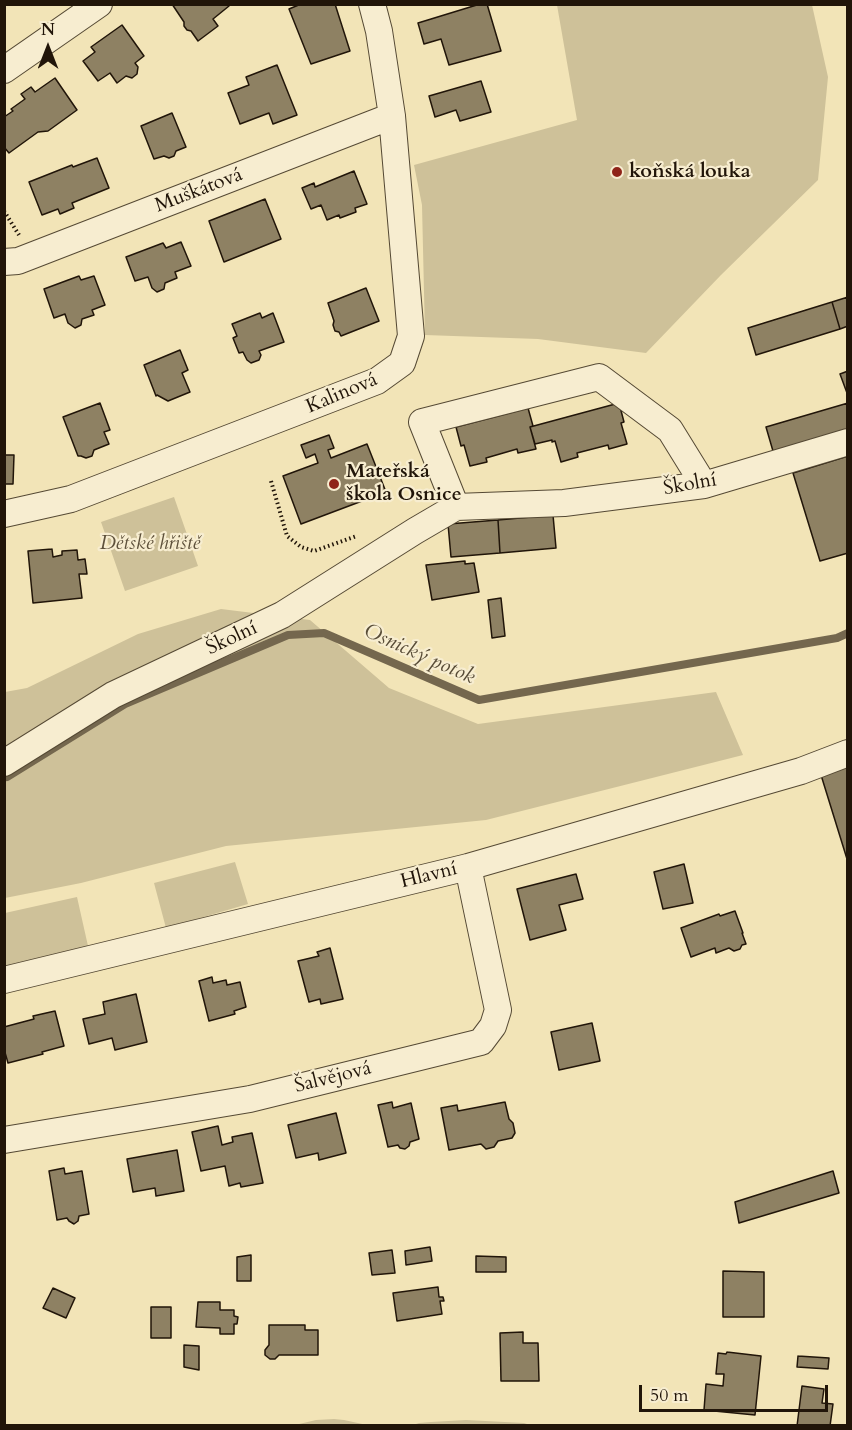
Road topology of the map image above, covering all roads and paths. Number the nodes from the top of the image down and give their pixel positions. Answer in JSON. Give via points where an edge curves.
{"nodes":[{"id":1,"x":99,"y":4,"type":"edge"},
{"id":2,"x":372,"y":4,"type":"edge"},
{"id":3,"x":4,"y":70,"type":"edge"},
{"id":4,"x":392,"y":116,"type":"junction"},
{"id":5,"x":4,"y":262,"type":"edge"},
{"id":6,"x":848,"y":442,"type":"edge"},
{"id":7,"x":271,"y":481,"type":"dead end"},
{"id":8,"x":704,"y":485,"type":"junction"},
{"id":9,"x":456,"y":507,"type":"junction"},
{"id":10,"x":4,"y":514,"type":"edge"},
{"id":11,"x":358,"y":536,"type":"dead end"},
{"id":12,"x":848,"y":753,"type":"edge"},
{"id":13,"x":4,"y":763,"type":"edge"},
{"id":14,"x":468,"y":867,"type":"junction"},
{"id":15,"x":4,"y":980,"type":"edge"},
{"id":16,"x":4,"y":1140,"type":"edge"}],
"edges":[{"from":1,"to":3,"type":"street"},
{"from":2,"to":4,"type":"street","name":"Kalinová"},
{"from":4,"to":5,"type":"street","name":"Muškátová","via":[[18,261]]},
{"from":4,"to":10,"type":"street","name":"Kalinová","via":[[411,336],[402,363],[377,381],[71,499]]},
{"from":6,"to":8,"type":"street","name":"Školní"},
{"from":7,"to":11,"type":"path","via":[[287,536],[301,547],[314,551]]},
{"from":8,"to":9,"type":"street","name":"Školní","via":[[564,503]]},
{"from":8,"to":9,"type":"street","via":[[670,430],[599,377],[422,422]]},
{"from":9,"to":13,"type":"street","name":"Školní","via":[[282,615],[113,695]]},
{"from":12,"to":14,"type":"street","name":"Hlavní","via":[[801,771]]},
{"from":14,"to":15,"type":"street","name":"Hlavní"},
{"from":14,"to":16,"type":"street","name":"Šalvějová","via":[[498,1010],[493,1026],[480,1042],[250,1099]]}]}
